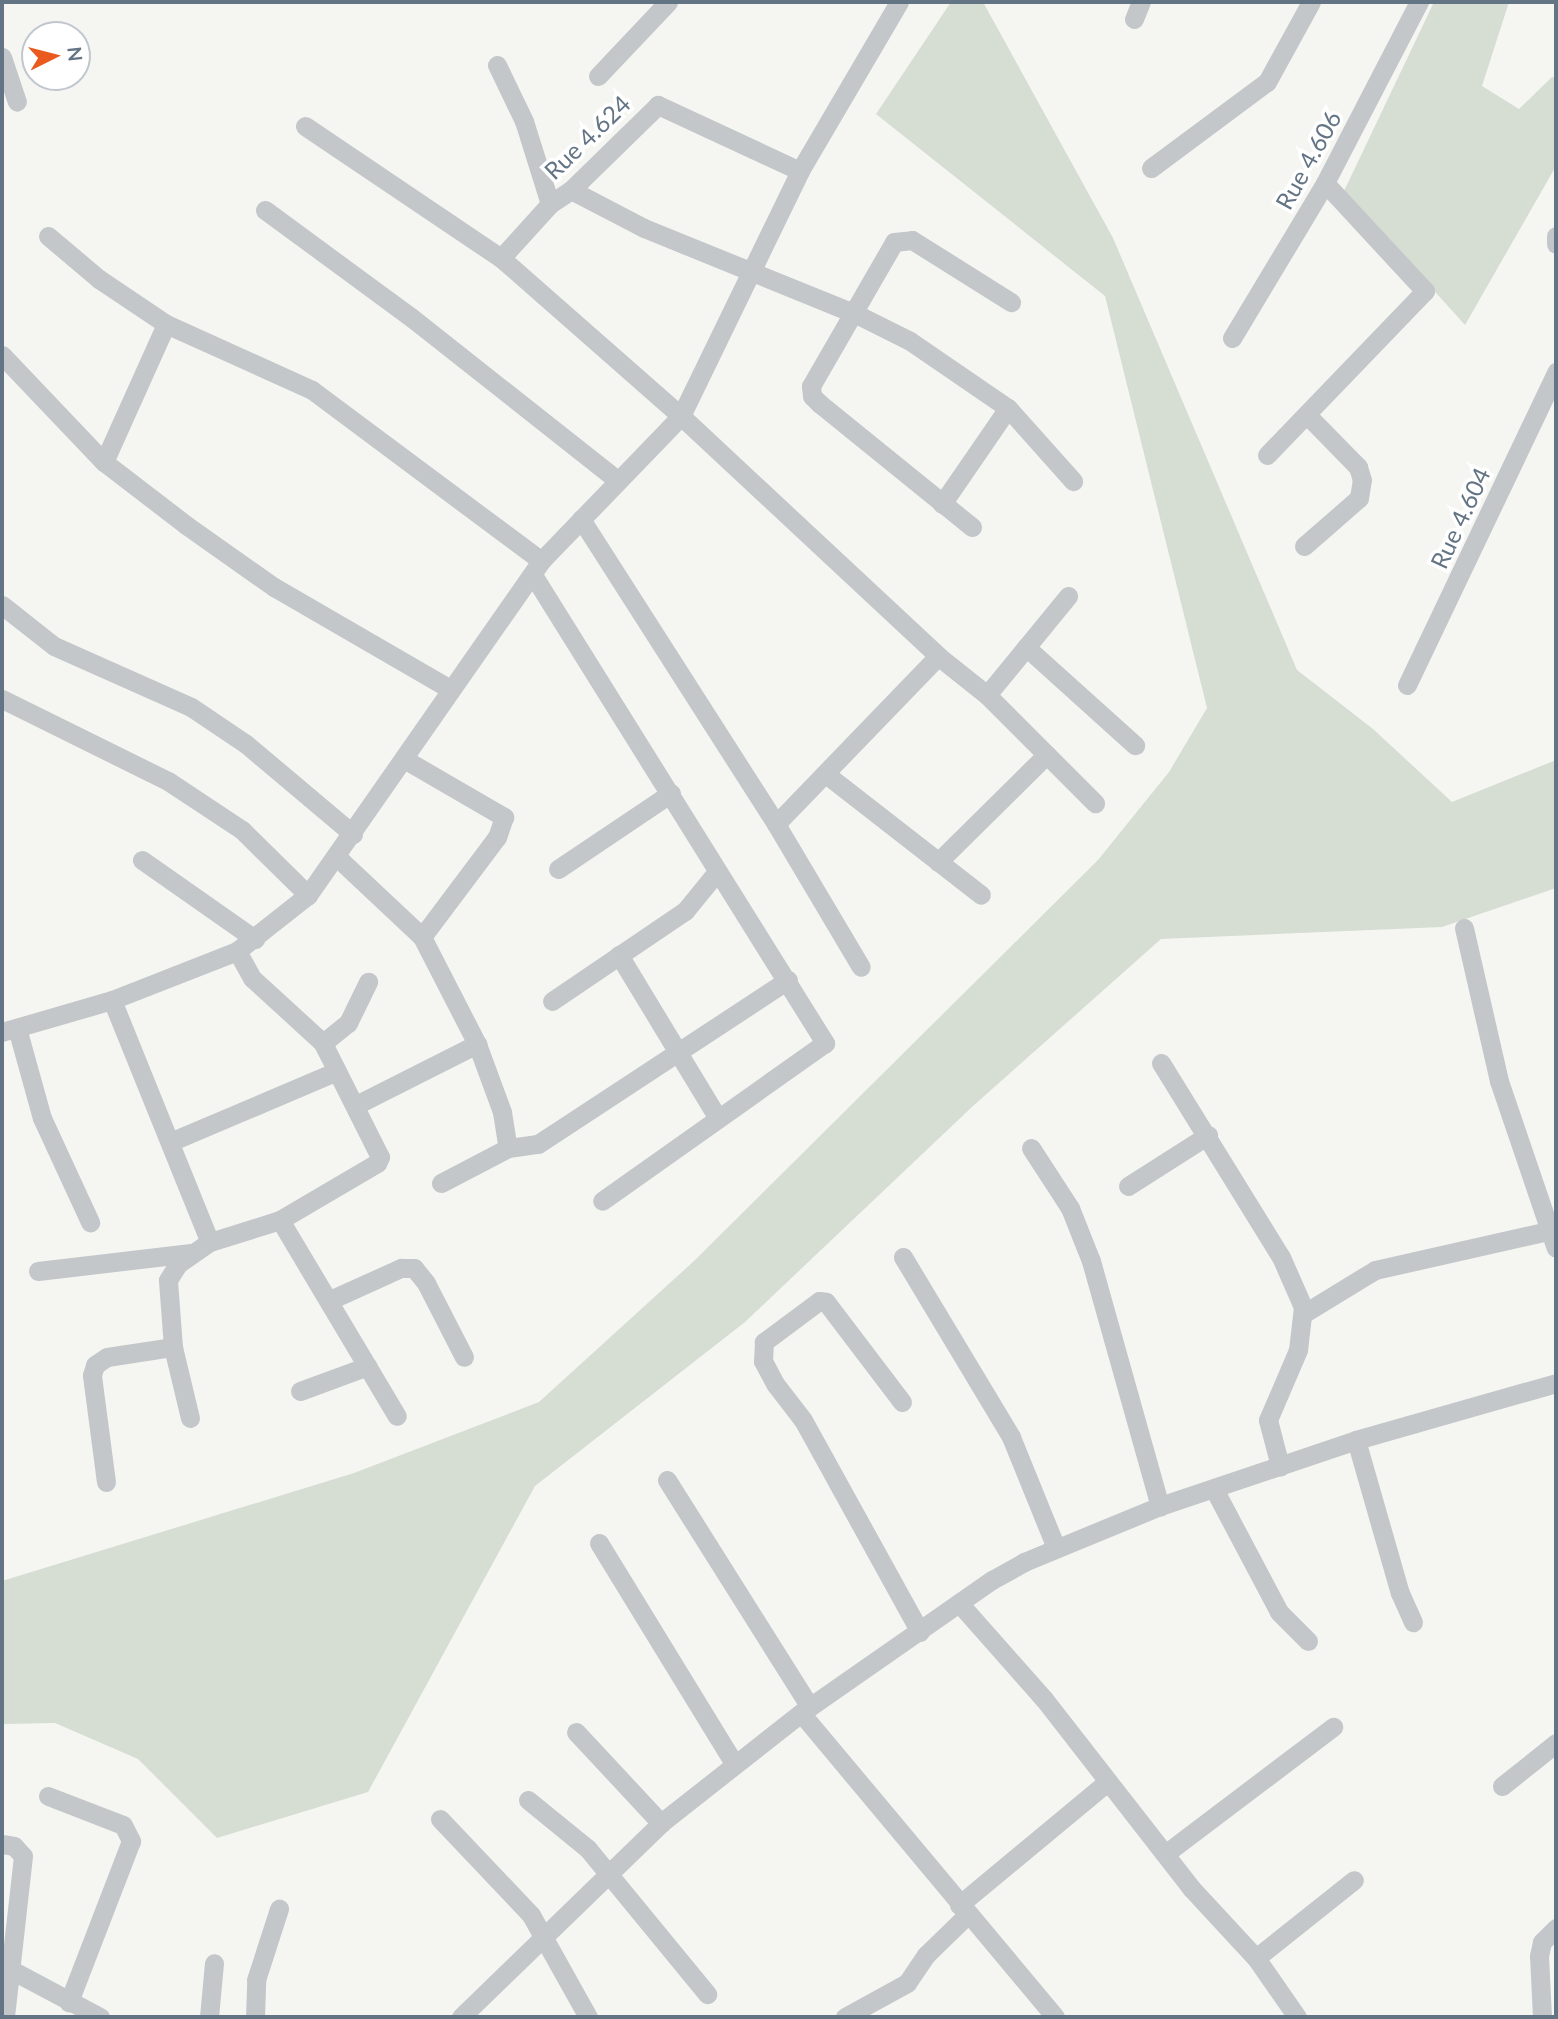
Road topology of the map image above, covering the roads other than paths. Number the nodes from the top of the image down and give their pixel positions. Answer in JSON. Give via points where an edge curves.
{"nodes":[{"id":1,"x":668,"y":2,"type":"edge"},
{"id":2,"x":899,"y":2,"type":"edge"},
{"id":3,"x":1311,"y":2,"type":"edge"},
{"id":4,"x":1419,"y":2,"type":"edge"},
{"id":5,"x":2,"y":57,"type":"edge"},
{"id":6,"x":497,"y":65,"type":"dead end"},
{"id":7,"x":598,"y":76,"type":"dead end"},
{"id":8,"x":17,"y":102,"type":"dead end"},
{"id":9,"x":305,"y":126,"type":"dead end"},
{"id":10,"x":1151,"y":168,"type":"dead end"},
{"id":11,"x":800,"y":171,"type":"junction"},
{"id":12,"x":1325,"y":183,"type":"junction"},
{"id":13,"x":571,"y":190,"type":"junction"},
{"id":14,"x":550,"y":204,"type":"junction"},
{"id":15,"x":265,"y":210,"type":"dead end"},
{"id":16,"x":48,"y":236,"type":"dead end"},
{"id":17,"x":1556,"y":236,"type":"edge"},
{"id":18,"x":1556,"y":244,"type":"edge"},
{"id":19,"x":501,"y":258,"type":"junction"},
{"id":20,"x":752,"y":275,"type":"junction"},
{"id":21,"x":1011,"y":302,"type":"dead end"},
{"id":22,"x":856,"y":314,"type":"junction"},
{"id":23,"x":166,"y":324,"type":"junction"},
{"id":24,"x":1232,"y":338,"type":"dead end"},
{"id":25,"x":2,"y":355,"type":"edge"},
{"id":26,"x":1556,"y":372,"type":"edge"},
{"id":27,"x":1007,"y":408,"type":"junction"},
{"id":28,"x":1307,"y":415,"type":"junction"},
{"id":29,"x":681,"y":416,"type":"junction"},
{"id":30,"x":1267,"y":455,"type":"dead end"},
{"id":31,"x":104,"y":461,"type":"junction"},
{"id":32,"x":617,"y":480,"type":"junction"},
{"id":33,"x":1073,"y":481,"type":"dead end"},
{"id":34,"x":942,"y":504,"type":"junction"},
{"id":35,"x":581,"y":519,"type":"junction"},
{"id":36,"x":972,"y":527,"type":"dead end"},
{"id":37,"x":1304,"y":546,"type":"dead end"},
{"id":38,"x":537,"y":568,"type":"junction"},
{"id":39,"x":1068,"y":596,"type":"dead end"},
{"id":40,"x":2,"y":605,"type":"edge"},
{"id":41,"x":1026,"y":647,"type":"junction"},
{"id":42,"x":938,"y":656,"type":"junction"},
{"id":43,"x":1407,"y":685,"type":"dead end"},
{"id":44,"x":450,"y":689,"type":"junction"},
{"id":45,"x":987,"y":695,"type":"junction"},
{"id":46,"x":2,"y":699,"type":"edge"},
{"id":47,"x":1135,"y":745,"type":"dead end"},
{"id":48,"x":1047,"y":754,"type":"junction"},
{"id":49,"x":404,"y":759,"type":"junction"},
{"id":50,"x":827,"y":775,"type":"junction"},
{"id":51,"x":671,"y":793,"type":"junction"},
{"id":52,"x":1096,"y":803,"type":"dead end"},
{"id":53,"x":776,"y":824,"type":"junction"},
{"id":54,"x":352,"y":834,"type":"junction"},
{"id":55,"x":338,"y":858,"type":"junction"},
{"id":56,"x":142,"y":860,"type":"dead end"},
{"id":57,"x":938,"y":862,"type":"junction"},
{"id":58,"x":558,"y":869,"type":"dead end"},
{"id":59,"x":716,"y":873,"type":"junction"},
{"id":60,"x":308,"y":895,"type":"junction"},
{"id":61,"x":981,"y":895,"type":"dead end"},
{"id":62,"x":1464,"y":928,"type":"dead end"},
{"id":63,"x":422,"y":937,"type":"junction"},
{"id":64,"x":255,"y":939,"type":"junction"},
{"id":65,"x":237,"y":951,"type":"junction"},
{"id":66,"x":619,"y":956,"type":"junction"},
{"id":67,"x":861,"y":967,"type":"dead end"},
{"id":68,"x":788,"y":980,"type":"junction"},
{"id":69,"x":368,"y":982,"type":"dead end"},
{"id":70,"x":112,"y":1000,"type":"junction"},
{"id":71,"x":552,"y":1001,"type":"dead end"},
{"id":72,"x":9,"y":1030,"type":"edge"},
{"id":73,"x":323,"y":1043,"type":"junction"},
{"id":74,"x":477,"y":1044,"type":"junction"},
{"id":75,"x":680,"y":1053,"type":"junction"},
{"id":76,"x":1161,"y":1063,"type":"dead end"},
{"id":77,"x":337,"y":1071,"type":"junction"},
{"id":78,"x":356,"y":1105,"type":"junction"},
{"id":79,"x":717,"y":1117,"type":"junction"},
{"id":80,"x":1208,"y":1135,"type":"junction"},
{"id":81,"x":170,"y":1142,"type":"junction"},
{"id":82,"x":508,"y":1148,"type":"junction"},
{"id":83,"x":1031,"y":1148,"type":"dead end"},
{"id":84,"x":441,"y":1183,"type":"dead end"},
{"id":85,"x":1128,"y":1186,"type":"dead end"},
{"id":86,"x":602,"y":1201,"type":"dead end"},
{"id":87,"x":280,"y":1220,"type":"junction"},
{"id":88,"x":90,"y":1222,"type":"dead end"},
{"id":89,"x":1554,"y":1239,"type":"edge"},
{"id":90,"x":209,"y":1242,"type":"junction"},
{"id":91,"x":191,"y":1253,"type":"junction"},
{"id":92,"x":903,"y":1257,"type":"dead end"},
{"id":93,"x":38,"y":1271,"type":"dead end"},
{"id":94,"x":330,"y":1300,"type":"junction"},
{"id":95,"x":1303,"y":1314,"type":"junction"},
{"id":96,"x":173,"y":1346,"type":"junction"},
{"id":97,"x":464,"y":1357,"type":"dead end"},
{"id":98,"x":368,"y":1366,"type":"junction"},
{"id":99,"x":1556,"y":1383,"type":"edge"},
{"id":100,"x":300,"y":1391,"type":"dead end"},
{"id":101,"x":902,"y":1402,"type":"dead end"},
{"id":102,"x":397,"y":1416,"type":"dead end"},
{"id":103,"x":190,"y":1418,"type":"dead end"},
{"id":104,"x":1356,"y":1440,"type":"junction"},
{"id":105,"x":1280,"y":1466,"type":"junction"},
{"id":106,"x":667,"y":1480,"type":"dead end"},
{"id":107,"x":106,"y":1482,"type":"dead end"},
{"id":108,"x":1214,"y":1489,"type":"junction"},
{"id":109,"x":1160,"y":1506,"type":"junction"},
{"id":110,"x":598,"y":1543,"type":"dead end"},
{"id":111,"x":1056,"y":1548,"type":"junction"},
{"id":112,"x":959,"y":1603,"type":"junction"},
{"id":113,"x":1413,"y":1622,"type":"dead end"},
{"id":114,"x":920,"y":1632,"type":"junction"},
{"id":115,"x":1308,"y":1641,"type":"dead end"},
{"id":116,"x":805,"y":1710,"type":"junction"},
{"id":117,"x":1333,"y":1727,"type":"dead end"},
{"id":118,"x":576,"y":1732,"type":"dead end"},
{"id":119,"x":1556,"y":1743,"type":"edge"},
{"id":120,"x":734,"y":1763,"type":"junction"},
{"id":121,"x":1107,"y":1782,"type":"junction"},
{"id":122,"x":1502,"y":1786,"type":"dead end"},
{"id":123,"x":48,"y":1796,"type":"dead end"},
{"id":124,"x":528,"y":1800,"type":"dead end"},
{"id":125,"x":440,"y":1819,"type":"dead end"},
{"id":126,"x":661,"y":1823,"type":"junction"},
{"id":127,"x":2,"y":1844,"type":"edge"},
{"id":128,"x":1165,"y":1854,"type":"junction"},
{"id":129,"x":608,"y":1878,"type":"junction"},
{"id":130,"x":1354,"y":1880,"type":"dead end"},
{"id":131,"x":279,"y":1909,"type":"dead end"},
{"id":132,"x":963,"y":1910,"type":"junction"},
{"id":133,"x":1556,"y":1928,"type":"edge"},
{"id":134,"x":543,"y":1941,"type":"junction"},
{"id":135,"x":1255,"y":1958,"type":"junction"},
{"id":136,"x":214,"y":1963,"type":"dead end"},
{"id":137,"x":5,"y":1965,"type":"edge"},
{"id":138,"x":707,"y":1994,"type":"dead end"},
{"id":139,"x":69,"y":2002,"type":"junction"},
{"id":140,"x":471,"y":2014,"type":"edge"},
{"id":141,"x":5,"y":2017,"type":"edge"},
{"id":142,"x":100,"y":2017,"type":"edge"},
{"id":143,"x":209,"y":2017,"type":"edge"},
{"id":144,"x":255,"y":2017,"type":"edge"},
{"id":145,"x":588,"y":2017,"type":"edge"},
{"id":146,"x":845,"y":2017,"type":"edge"},
{"id":147,"x":1055,"y":2017,"type":"edge"},
{"id":148,"x":1297,"y":2017,"type":"edge"},
{"id":149,"x":1542,"y":2017,"type":"edge"}],
"edges":[{"from":1,"to":7,"type":"street"},
{"from":2,"to":11,"type":"street"},
{"from":3,"to":10,"type":"street","via":[[1267,82]]},
{"from":4,"to":12,"type":"street","name":"Rue 4.606"},
{"from":5,"to":8,"type":"street"},
{"from":6,"to":14,"type":"street","via":[[524,121]]},
{"from":9,"to":19,"type":"street"},
{"from":11,"to":13,"type":"street","name":"Rue 4.624","via":[[658,105]]},
{"from":11,"to":20,"type":"street"},
{"from":12,"to":24,"type":"street","name":"Rue 4.606"},
{"from":12,"to":28,"type":"street","via":[[1425,291]]},
{"from":13,"to":14,"type":"street","name":"Rue 4.624"},
{"from":13,"to":20,"type":"street"},
{"from":14,"to":19,"type":"street","name":"Rue 4.624"},
{"from":15,"to":32,"type":"street","via":[[412,318]]},
{"from":16,"to":23,"type":"street","via":[[99,279]]},
{"from":17,"to":18,"type":"street"},
{"from":19,"to":29,"type":"street"},
{"from":20,"to":22,"type":"street"},
{"from":20,"to":29,"type":"street"},
{"from":21,"to":22,"type":"street","via":[[912,240],[903,239],[894,242]]},
{"from":22,"to":27,"type":"street","via":[[910,341]]},
{"from":22,"to":34,"type":"street","via":[[814,378],[812,396]]},
{"from":23,"to":31,"type":"street"},
{"from":23,"to":38,"type":"street","via":[[312,390]]},
{"from":25,"to":31,"type":"street"},
{"from":26,"to":43,"type":"street","name":"Rue 4.604"},
{"from":27,"to":33,"type":"street"},
{"from":27,"to":34,"type":"street"},
{"from":28,"to":30,"type":"street"},
{"from":28,"to":37,"type":"street","via":[[1358,467],[1362,480],[1359,498]]},
{"from":29,"to":32,"type":"street"},
{"from":29,"to":42,"type":"street"},
{"from":31,"to":44,"type":"street","via":[[274,586]]},
{"from":32,"to":35,"type":"street"},
{"from":34,"to":36,"type":"street"},
{"from":35,"to":38,"type":"street"},
{"from":35,"to":53,"type":"street"},
{"from":38,"to":44,"type":"street"},
{"from":38,"to":51,"type":"street"},
{"from":39,"to":41,"type":"street"},
{"from":40,"to":54,"type":"street","via":[[54,646],[191,707],[246,744]]},
{"from":41,"to":45,"type":"street"},
{"from":41,"to":47,"type":"street"},
{"from":42,"to":45,"type":"street"},
{"from":42,"to":50,"type":"street"},
{"from":44,"to":49,"type":"street"},
{"from":45,"to":48,"type":"street"},
{"from":46,"to":60,"type":"street","via":[[168,781],[242,830]]},
{"from":48,"to":52,"type":"street"},
{"from":48,"to":57,"type":"street"},
{"from":49,"to":54,"type":"street"},
{"from":49,"to":63,"type":"street","via":[[504,817],[497,838]]},
{"from":50,"to":53,"type":"street"},
{"from":50,"to":57,"type":"street"},
{"from":51,"to":58,"type":"street"},
{"from":51,"to":59,"type":"street"},
{"from":53,"to":67,"type":"street"},
{"from":54,"to":55,"type":"street"},
{"from":55,"to":60,"type":"street"},
{"from":55,"to":63,"type":"street"},
{"from":56,"to":64,"type":"street"},
{"from":57,"to":61,"type":"street"},
{"from":59,"to":66,"type":"street","via":[[685,911]]},
{"from":59,"to":68,"type":"street"},
{"from":60,"to":64,"type":"street"},
{"from":62,"to":89,"type":"street","via":[[1499,1080]]},
{"from":63,"to":74,"type":"street"},
{"from":64,"to":65,"type":"street"},
{"from":65,"to":70,"type":"street"},
{"from":65,"to":73,"type":"street","via":[[252,978]]},
{"from":66,"to":71,"type":"street"},
{"from":66,"to":75,"type":"street"},
{"from":68,"to":75,"type":"street"},
{"from":68,"to":79,"type":"street","via":[[823,1037],[823,1048]]},
{"from":69,"to":73,"type":"street","via":[[348,1023]]},
{"from":70,"to":72,"type":"street"},
{"from":70,"to":81,"type":"street"},
{"from":72,"to":88,"type":"street"},
{"from":73,"to":77,"type":"street"},
{"from":74,"to":78,"type":"street"},
{"from":74,"to":82,"type":"street","via":[[502,1112]]},
{"from":75,"to":79,"type":"street"},
{"from":75,"to":82,"type":"street","via":[[538,1144]]},
{"from":76,"to":80,"type":"street"},
{"from":77,"to":78,"type":"street"},
{"from":77,"to":81,"type":"street"},
{"from":78,"to":87,"type":"street","via":[[379,1148],[377,1163]]},
{"from":79,"to":86,"type":"street"},
{"from":80,"to":85,"type":"street"},
{"from":80,"to":95,"type":"street","via":[[1281,1257],[1296,1286]]},
{"from":81,"to":90,"type":"street"},
{"from":82,"to":84,"type":"street"},
{"from":83,"to":109,"type":"street","via":[[1070,1208],[1091,1261]]},
{"from":87,"to":90,"type":"street"},
{"from":87,"to":94,"type":"street"},
{"from":89,"to":95,"type":"street","via":[[1375,1270]]},
{"from":90,"to":91,"type":"street"},
{"from":91,"to":93,"type":"street"},
{"from":91,"to":96,"type":"street","via":[[168,1280]]},
{"from":92,"to":111,"type":"street","via":[[1011,1437]]},
{"from":94,"to":97,"type":"street","via":[[401,1268],[414,1268]]},
{"from":94,"to":98,"type":"street"},
{"from":95,"to":105,"type":"street","via":[[1298,1350],[1274,1396],[1268,1420]]},
{"from":96,"to":103,"type":"street"},
{"from":96,"to":107,"type":"street","via":[[107,1357],[94,1365]]},
{"from":98,"to":100,"type":"street"},
{"from":98,"to":102,"type":"street"},
{"from":99,"to":104,"type":"street"},
{"from":101,"to":114,"type":"street","via":[[826,1303],[819,1301],[764,1342],[764,1361],[776,1385],[803,1420]]},
{"from":104,"to":105,"type":"street"},
{"from":104,"to":113,"type":"street","via":[[1399,1594]]},
{"from":105,"to":108,"type":"street"},
{"from":106,"to":116,"type":"street"},
{"from":108,"to":109,"type":"street"},
{"from":108,"to":115,"type":"street","via":[[1279,1612]]},
{"from":109,"to":111,"type":"street"},
{"from":110,"to":120,"type":"street"},
{"from":111,"to":112,"type":"street","via":[[992,1580]]},
{"from":112,"to":114,"type":"street"},
{"from":112,"to":121,"type":"street","via":[[1044,1699]]},
{"from":114,"to":116,"type":"street"},
{"from":116,"to":120,"type":"street"},
{"from":116,"to":132,"type":"street"},
{"from":117,"to":128,"type":"street"},
{"from":118,"to":126,"type":"street"},
{"from":119,"to":122,"type":"street"},
{"from":120,"to":126,"type":"street"},
{"from":121,"to":128,"type":"street"},
{"from":121,"to":132,"type":"street"},
{"from":123,"to":139,"type":"street","via":[[123,1825],[131,1841]]},
{"from":124,"to":129,"type":"street","via":[[587,1849]]},
{"from":125,"to":134,"type":"street","via":[[515,1894]]},
{"from":126,"to":129,"type":"street"},
{"from":127,"to":137,"type":"street","via":[[14,1846],[23,1856]]},
{"from":128,"to":135,"type":"street"},
{"from":129,"to":134,"type":"street"},
{"from":129,"to":138,"type":"street"},
{"from":130,"to":135,"type":"street"},
{"from":131,"to":144,"type":"street","via":[[256,1980]]},
{"from":132,"to":146,"type":"street","via":[[907,1983]]},
{"from":132,"to":147,"type":"street"},
{"from":133,"to":149,"type":"street","via":[[1542,1942],[1539,1956]]},
{"from":134,"to":140,"type":"street"},
{"from":134,"to":145,"type":"street"},
{"from":135,"to":148,"type":"street"},
{"from":136,"to":143,"type":"street"},
{"from":137,"to":139,"type":"street"},
{"from":137,"to":141,"type":"street"},
{"from":139,"to":142,"type":"street"}]}
